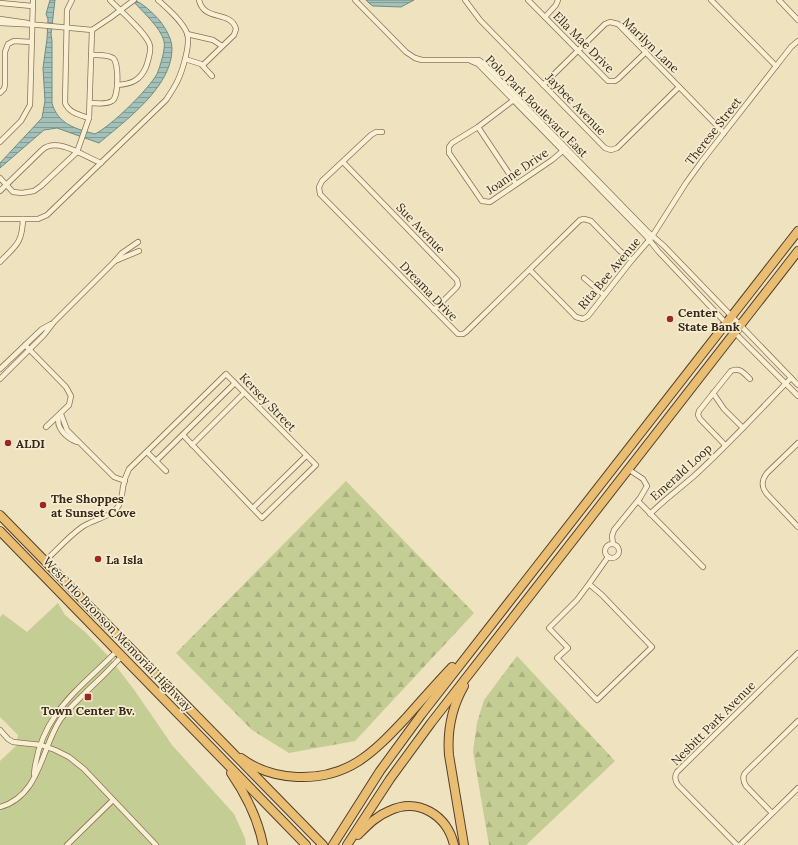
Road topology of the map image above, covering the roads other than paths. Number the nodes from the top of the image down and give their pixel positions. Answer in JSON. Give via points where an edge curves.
{"nodes":[{"id":1,"x":33,"y":0,"type":"edge"},
{"id":2,"x":72,"y":0,"type":"edge"},
{"id":3,"x":110,"y":0,"type":"edge"},
{"id":4,"x":158,"y":0,"type":"edge"},
{"id":5,"x":199,"y":0,"type":"edge"},
{"id":6,"x":355,"y":0,"type":"edge"},
{"id":7,"x":465,"y":0,"type":"edge"},
{"id":8,"x":528,"y":0,"type":"edge"},
{"id":9,"x":558,"y":0,"type":"edge"},
{"id":10,"x":711,"y":0,"type":"edge"},
{"id":11,"x":779,"y":0,"type":"edge"},
{"id":12,"x":132,"y":1,"type":"edge"},
{"id":13,"x":0,"y":3,"type":"edge"},
{"id":14,"x":32,"y":6,"type":"junction"},
{"id":15,"x":120,"y":11,"type":"junction"},
{"id":16,"x":544,"y":17,"type":"junction"},
{"id":17,"x":0,"y":19,"type":"edge"},
{"id":18,"x":798,"y":20,"type":"edge"},
{"id":19,"x":0,"y":23,"type":"edge"},
{"id":20,"x":31,"y":24,"type":"junction"},
{"id":21,"x":67,"y":27,"type":"junction"},
{"id":22,"x":92,"y":30,"type":"junction"},
{"id":23,"x":187,"y":34,"type":"junction"},
{"id":24,"x":798,"y":41,"type":"edge"},
{"id":25,"x":31,"y":42,"type":"junction"},
{"id":26,"x":222,"y":46,"type":"junction"},
{"id":27,"x":578,"y":51,"type":"junction"},
{"id":28,"x":646,"y":52,"type":"junction"},
{"id":29,"x":91,"y":55,"type":"junction"},
{"id":30,"x":185,"y":59,"type":"junction"},
{"id":31,"x":203,"y":65,"type":"junction"},
{"id":32,"x":776,"y":66,"type":"junction"},
{"id":33,"x":212,"y":76,"type":"dead end"},
{"id":34,"x":117,"y":85,"type":"junction"},
{"id":35,"x":543,"y":85,"type":"junction"},
{"id":36,"x":679,"y":87,"type":"junction"},
{"id":37,"x":0,"y":93,"type":"edge"},
{"id":38,"x":515,"y":99,"type":"junction"},
{"id":39,"x":90,"y":103,"type":"junction"},
{"id":40,"x":90,"y":118,"type":"junction"},
{"id":41,"x":478,"y":127,"type":"junction"},
{"id":42,"x":382,"y":132,"type":"dead end"},
{"id":43,"x":724,"y":133,"type":"junction"},
{"id":44,"x":0,"y":142,"type":"edge"},
{"id":45,"x":564,"y":150,"type":"junction"},
{"id":46,"x":76,"y":152,"type":"junction"},
{"id":47,"x":343,"y":162,"type":"junction"},
{"id":48,"x":101,"y":163,"type":"junction"},
{"id":49,"x":0,"y":178,"type":"edge"},
{"id":50,"x":516,"y":184,"type":"junction"},
{"id":51,"x":6,"y":185,"type":"junction"},
{"id":52,"x":0,"y":191,"type":"edge"},
{"id":53,"x":0,"y":219,"type":"edge"},
{"id":54,"x":23,"y":219,"type":"junction"},
{"id":55,"x":798,"y":231,"type":"edge"},
{"id":56,"x":651,"y":238,"type":"junction"},
{"id":57,"x":138,"y":242,"type":"dead end"},
{"id":58,"x":139,"y":251,"type":"dead end"},
{"id":59,"x":798,"y":251,"type":"edge"},
{"id":60,"x":632,"y":260,"type":"junction"},
{"id":61,"x":115,"y":261,"type":"junction"},
{"id":62,"x":0,"y":262,"type":"edge"},
{"id":63,"x":530,"y":270,"type":"junction"},
{"id":64,"x":584,"y":278,"type":"dead end"},
{"id":65,"x":604,"y":295,"type":"junction"},
{"id":66,"x":434,"y":310,"type":"junction"},
{"id":67,"x":729,"y":320,"type":"junction"},
{"id":68,"x":54,"y":322,"type":"junction"},
{"id":69,"x":737,"y":329,"type":"junction"},
{"id":70,"x":25,"y":345,"type":"junction"},
{"id":71,"x":30,"y":350,"type":"junction"},
{"id":72,"x":767,"y":353,"type":"junction"},
{"id":73,"x":762,"y":359,"type":"junction"},
{"id":74,"x":0,"y":369,"type":"edge"},
{"id":75,"x":791,"y":378,"type":"junction"},
{"id":76,"x":0,"y":379,"type":"edge"},
{"id":77,"x":750,"y":379,"type":"dead end"},
{"id":78,"x":235,"y":383,"type":"junction"},
{"id":79,"x":786,"y":383,"type":"junction"},
{"id":80,"x":798,"y":385,"type":"edge"},
{"id":81,"x":244,"y":393,"type":"junction"},
{"id":82,"x":713,"y":393,"type":"junction"},
{"id":83,"x":798,"y":396,"type":"edge"},
{"id":84,"x":60,"y":414,"type":"junction"},
{"id":85,"x":46,"y":427,"type":"dead end"},
{"id":86,"x":742,"y":428,"type":"junction"},
{"id":87,"x":183,"y":435,"type":"junction"},
{"id":88,"x":798,"y":443,"type":"edge"},
{"id":89,"x":192,"y":445,"type":"junction"},
{"id":90,"x":725,"y":445,"type":"junction"},
{"id":91,"x":147,"y":452,"type":"junction"},
{"id":92,"x":306,"y":456,"type":"junction"},
{"id":93,"x":156,"y":461,"type":"junction"},
{"id":94,"x":628,"y":469,"type":"junction"},
{"id":95,"x":166,"y":471,"type":"dead end"},
{"id":96,"x":124,"y":481,"type":"junction"},
{"id":97,"x":638,"y":501,"type":"junction"},
{"id":98,"x":253,"y":508,"type":"junction"},
{"id":99,"x":650,"y":514,"type":"junction"},
{"id":100,"x":0,"y":515,"type":"edge"},
{"id":101,"x":798,"y":527,"type":"edge"},
{"id":102,"x":0,"y":531,"type":"edge"},
{"id":103,"x":612,"y":544,"type":"junction"},
{"id":104,"x":23,"y":554,"type":"junction"},
{"id":105,"x":608,"y":557,"type":"junction"},
{"id":106,"x":45,"y":561,"type":"junction"},
{"id":107,"x":703,"y":567,"type":"dead end"},
{"id":108,"x":589,"y":584,"type":"junction"},
{"id":109,"x":505,"y":628,"type":"junction"},
{"id":110,"x":486,"y":631,"type":"junction"},
{"id":111,"x":99,"y":633,"type":"junction"},
{"id":112,"x":129,"y":648,"type":"junction"},
{"id":113,"x":798,"y":653,"type":"edge"},
{"id":114,"x":120,"y":654,"type":"junction"},
{"id":115,"x":147,"y":666,"type":"junction"},
{"id":116,"x":68,"y":699,"type":"junction"},
{"id":117,"x":74,"y":704,"type":"junction"},
{"id":118,"x":798,"y":721,"type":"edge"},
{"id":119,"x":0,"y":730,"type":"edge"},
{"id":120,"x":213,"y":734,"type":"junction"},
{"id":121,"x":41,"y":745,"type":"junction"},
{"id":122,"x":47,"y":747,"type":"junction"},
{"id":123,"x":218,"y":754,"type":"junction"},
{"id":124,"x":34,"y":776,"type":"junction"},
{"id":125,"x":798,"y":788,"type":"edge"},
{"id":126,"x":113,"y":800,"type":"junction"},
{"id":127,"x":0,"y":807,"type":"edge"},
{"id":128,"x":772,"y":813,"type":"junction"},
{"id":129,"x":334,"y":844,"type":"edge"},
{"id":130,"x":67,"y":845,"type":"edge"},
{"id":131,"x":156,"y":845,"type":"edge"},
{"id":132,"x":263,"y":845,"type":"edge"},
{"id":133,"x":306,"y":845,"type":"edge"},
{"id":134,"x":323,"y":845,"type":"edge"},
{"id":135,"x":348,"y":845,"type":"edge"},
{"id":136,"x":454,"y":845,"type":"edge"},
{"id":137,"x":464,"y":845,"type":"edge"},
{"id":138,"x":736,"y":845,"type":"edge"},
{"id":139,"x":740,"y":845,"type":"edge"}],
"edges":[{"from":1,"to":14,"type":"street"},
{"from":2,"to":21,"type":"street","via":[[68,8]]},
{"from":3,"to":15,"type":"street"},
{"from":4,"to":23,"type":"street"},
{"from":5,"to":26,"type":"street","via":[[205,11],[229,19],[235,25],[235,33]]},
{"from":6,"to":38,"type":"street","name":"Polo Park Boulevard East","via":[[410,55],[422,60],[479,60]]},
{"from":7,"to":35,"type":"street","name":"Jaybee Avenue","via":[[480,20]]},
{"from":8,"to":16,"type":"street","name":"Ella Mae Drive"},
{"from":9,"to":16,"type":"street"},
{"from":10,"to":32,"type":"street"},
{"from":11,"to":18,"type":"street"},
{"from":12,"to":15,"type":"street"},
{"from":13,"to":14,"type":"street"},
{"from":14,"to":20,"type":"street"},
{"from":15,"to":22,"type":"street"},
{"from":15,"to":34,"type":"street","via":[[146,38],[150,50],[146,66],[139,78],[130,84]]},
{"from":16,"to":27,"type":"street","name":"Ella Mae Drive"},
{"from":17,"to":20,"type":"street"},
{"from":19,"to":20,"type":"street"},
{"from":20,"to":21,"type":"street"},
{"from":20,"to":25,"type":"street"},
{"from":21,"to":22,"type":"street"},
{"from":21,"to":40,"type":"street","via":[[65,103],[72,112]]},
{"from":22,"to":29,"type":"street"},
{"from":23,"to":26,"type":"street","via":[[213,40]]},
{"from":23,"to":30,"type":"street"},
{"from":24,"to":32,"type":"street","name":"Therese Street"},
{"from":25,"to":37,"type":"street","via":[[12,41],[7,46],[5,85]]},
{"from":25,"to":44,"type":"street","via":[[30,105],[21,121]]},
{"from":26,"to":31,"type":"street"},
{"from":27,"to":28,"type":"street","name":"Marilyn Lane","via":[[610,22],[618,24]]},
{"from":27,"to":28,"type":"street","name":"Ella Mae Drive","via":[[606,80],[612,82],[618,80]]},
{"from":27,"to":35,"type":"street","name":"Marilyn Lane"},
{"from":28,"to":36,"type":"street","name":"Marilyn Lane"},
{"from":29,"to":34,"type":"street","via":[[114,59],[117,65]]},
{"from":29,"to":39,"type":"street"},
{"from":30,"to":31,"type":"street"},
{"from":30,"to":48,"type":"street","via":[[177,83],[166,100]]},
{"from":31,"to":33,"type":"street"},
{"from":32,"to":43,"type":"street","name":"Therese Street"},
{"from":34,"to":39,"type":"street","via":[[116,97],[111,102]]},
{"from":35,"to":36,"type":"street","name":"Jaybee Avenue","via":[[605,148],[611,150],[617,148]]},
{"from":36,"to":43,"type":"street","name":"Marilyn Lane"},
{"from":38,"to":41,"type":"street","name":"Joanne Drive"},
{"from":38,"to":45,"type":"street","name":"Polo Park Boulevard East"},
{"from":39,"to":40,"type":"street"},
{"from":40,"to":46,"type":"street"},
{"from":41,"to":50,"type":"street"},
{"from":41,"to":50,"type":"street","name":"Joanne Drive","via":[[452,143],[449,151],[480,199],[484,203],[490,202]]},
{"from":42,"to":47,"type":"street","name":"Dreama Drive","via":[[371,135]]},
{"from":43,"to":56,"type":"street","name":"Therese Street","via":[[693,173]]},
{"from":45,"to":50,"type":"street","name":"Joanne Drive"},
{"from":45,"to":56,"type":"street","name":"Polo Park Boulevard East"},
{"from":46,"to":48,"type":"street"},
{"from":46,"to":51,"type":"street","via":[[59,145],[47,146]]},
{"from":46,"to":51,"type":"street","via":[[36,190],[18,193]]},
{"from":47,"to":66,"type":"street","name":"Sue Avenue","via":[[457,280],[456,288]]},
{"from":47,"to":66,"type":"street","name":"Dreama Drive","via":[[319,184],[320,194]]},
{"from":48,"to":54,"type":"street","via":[[47,215],[40,219]]},
{"from":49,"to":51,"type":"street"},
{"from":51,"to":52,"type":"street"},
{"from":53,"to":54,"type":"street"},
{"from":54,"to":62,"type":"street","via":[[20,240]]},
{"from":55,"to":67,"type":"highway"},
{"from":56,"to":60,"type":"street","name":"Rita Bee Avenue"},
{"from":56,"to":67,"type":"street","name":"Polo Park Boulevard East"},
{"from":56,"to":67,"type":"street","name":"Polo Park Boulevard East"},
{"from":57,"to":61,"type":"street"},
{"from":58,"to":61,"type":"street"},
{"from":59,"to":69,"type":"highway"},
{"from":60,"to":63,"type":"street","name":"Dreama Drive","via":[[591,221],[584,219],[580,220]]},
{"from":60,"to":65,"type":"street","name":"Rita Bee Avenue"},
{"from":61,"to":68,"type":"street"},
{"from":63,"to":65,"type":"street","name":"Rita Bee Avenue","via":[[576,317],[583,319],[588,316]]},
{"from":63,"to":66,"type":"street","name":"Dreama Drive","via":[[463,334],[458,334]]},
{"from":64,"to":65,"type":"street"},
{"from":67,"to":69,"type":"street"},
{"from":67,"to":69,"type":"street","name":"Polo Park Boulevard East"},
{"from":67,"to":110,"type":"highway"},
{"from":68,"to":70,"type":"street"},
{"from":68,"to":71,"type":"street"},
{"from":69,"to":72,"type":"street","name":"Polo Park Boulevard East"},
{"from":69,"to":73,"type":"street"},
{"from":69,"to":94,"type":"highway"},
{"from":70,"to":71,"type":"street"},
{"from":70,"to":74,"type":"street"},
{"from":71,"to":76,"type":"street"},
{"from":71,"to":84,"type":"street","via":[[70,392],[71,401]]},
{"from":72,"to":73,"type":"street"},
{"from":72,"to":75,"type":"street","name":"Polo Park Boulevard East"},
{"from":73,"to":79,"type":"street"},
{"from":75,"to":79,"type":"street","name":"Emerald Loop"},
{"from":75,"to":80,"type":"street","name":"Polo Park Boulevard East"},
{"from":77,"to":82,"type":"street","name":"Emerald Loop","via":[[740,370],[732,370]]},
{"from":78,"to":81,"type":"street","name":"Kersey Street"},
{"from":78,"to":87,"type":"street"},
{"from":78,"to":91,"type":"street","name":"Kersey Street","via":[[226,374]]},
{"from":79,"to":83,"type":"street"},
{"from":79,"to":86,"type":"street","name":"Emerald Loop"},
{"from":81,"to":89,"type":"street"},
{"from":81,"to":92,"type":"street","name":"Kersey Street"},
{"from":82,"to":86,"type":"street"},
{"from":82,"to":90,"type":"street","name":"Emerald Loop","via":[[698,415]]},
{"from":84,"to":85,"type":"street"},
{"from":84,"to":96,"type":"street","via":[[67,430],[114,477]]},
{"from":86,"to":90,"type":"street","name":"Emerald Loop"},
{"from":87,"to":89,"type":"street","name":"Kersey Street"},
{"from":87,"to":93,"type":"street"},
{"from":88,"to":101,"type":"street","via":[[767,473],[762,483],[767,494]]},
{"from":89,"to":98,"type":"street","name":"Kersey Street"},
{"from":90,"to":99,"type":"street","name":"Emerald Loop"},
{"from":91,"to":93,"type":"street"},
{"from":91,"to":96,"type":"street","name":"Kersey Street","via":[[129,470]]},
{"from":92,"to":98,"type":"street"},
{"from":92,"to":98,"type":"street","name":"Kersey Street","via":[[316,465],[262,518]]},
{"from":93,"to":95,"type":"street"},
{"from":94,"to":97,"type":"street","via":[[645,481],[647,486]]},
{"from":94,"to":109,"type":"highway"},
{"from":96,"to":106,"type":"street","name":"Kersey Street","via":[[123,496],[118,507],[83,526]]},
{"from":97,"to":99,"type":"street"},
{"from":97,"to":103,"type":"street","via":[[614,530]]},
{"from":99,"to":107,"type":"street"},
{"from":100,"to":106,"type":"highway","name":"West Irlo Bronson Memorial Highway"},
{"from":102,"to":104,"type":"highway","name":"West Irlo Bronson Memorial Highway"},
{"from":103,"to":105,"type":"street","via":[[605,549]]},
{"from":103,"to":105,"type":"street","via":[[617,546],[620,552],[615,558]]},
{"from":104,"to":106,"type":"highway"},
{"from":104,"to":111,"type":"highway","name":"West Irlo Bronson Memorial Highway"},
{"from":105,"to":108,"type":"street"},
{"from":106,"to":112,"type":"highway","name":"West Irlo Bronson Memorial Highway"},
{"from":108,"to":108,"type":"street","via":[[652,647],[597,700],[557,658],[568,648],[549,628]]},
{"from":109,"to":135,"type":"highway","via":[[390,778]]},
{"from":109,"to":137,"type":"highway","via":[[460,693],[450,725],[448,741]]},
{"from":110,"to":120,"type":"highway","via":[[381,744],[360,762],[344,770],[310,777],[291,777],[273,773],[243,759]]},
{"from":110,"to":129,"type":"highway","via":[[399,745]]},
{"from":111,"to":112,"type":"highway","via":[[107,633],[120,645]]},
{"from":111,"to":114,"type":"highway","name":"West Irlo Bronson Memorial Highway"},
{"from":112,"to":115,"type":"highway","name":"West Irlo Bronson Memorial Highway"},
{"from":113,"to":138,"type":"street","name":"Nesbitt Park Avenue","via":[[675,775],[678,785]]},
{"from":114,"to":115,"type":"highway","via":[[119,649],[141,666]]},
{"from":114,"to":116,"type":"street"},
{"from":114,"to":117,"type":"street"},
{"from":114,"to":123,"type":"highway","name":"West Irlo Bronson Memorial Highway"},
{"from":115,"to":120,"type":"highway","name":"West Irlo Bronson Memorial Highway"},
{"from":116,"to":117,"type":"street"},
{"from":116,"to":121,"type":"street","via":[[49,724]]},
{"from":117,"to":122,"type":"street","via":[[60,720]]},
{"from":118,"to":128,"type":"street","via":[[744,776],[746,786]]},
{"from":119,"to":121,"type":"street","via":[[13,742]]},
{"from":120,"to":134,"type":"highway"},
{"from":121,"to":122,"type":"street"},
{"from":121,"to":124,"type":"street"},
{"from":122,"to":124,"type":"street"},
{"from":122,"to":126,"type":"street","via":[[69,757],[84,769]]},
{"from":123,"to":132,"type":"highway","via":[[242,788],[259,828]]},
{"from":123,"to":133,"type":"highway"},
{"from":124,"to":127,"type":"street","via":[[19,798]]},
{"from":125,"to":128,"type":"street"},
{"from":126,"to":130,"type":"street"},
{"from":126,"to":131,"type":"street"},
{"from":128,"to":139,"type":"street"},
{"from":135,"to":136,"type":"highway","via":[[382,814],[409,806],[423,808],[441,819],[450,832]]}]}
